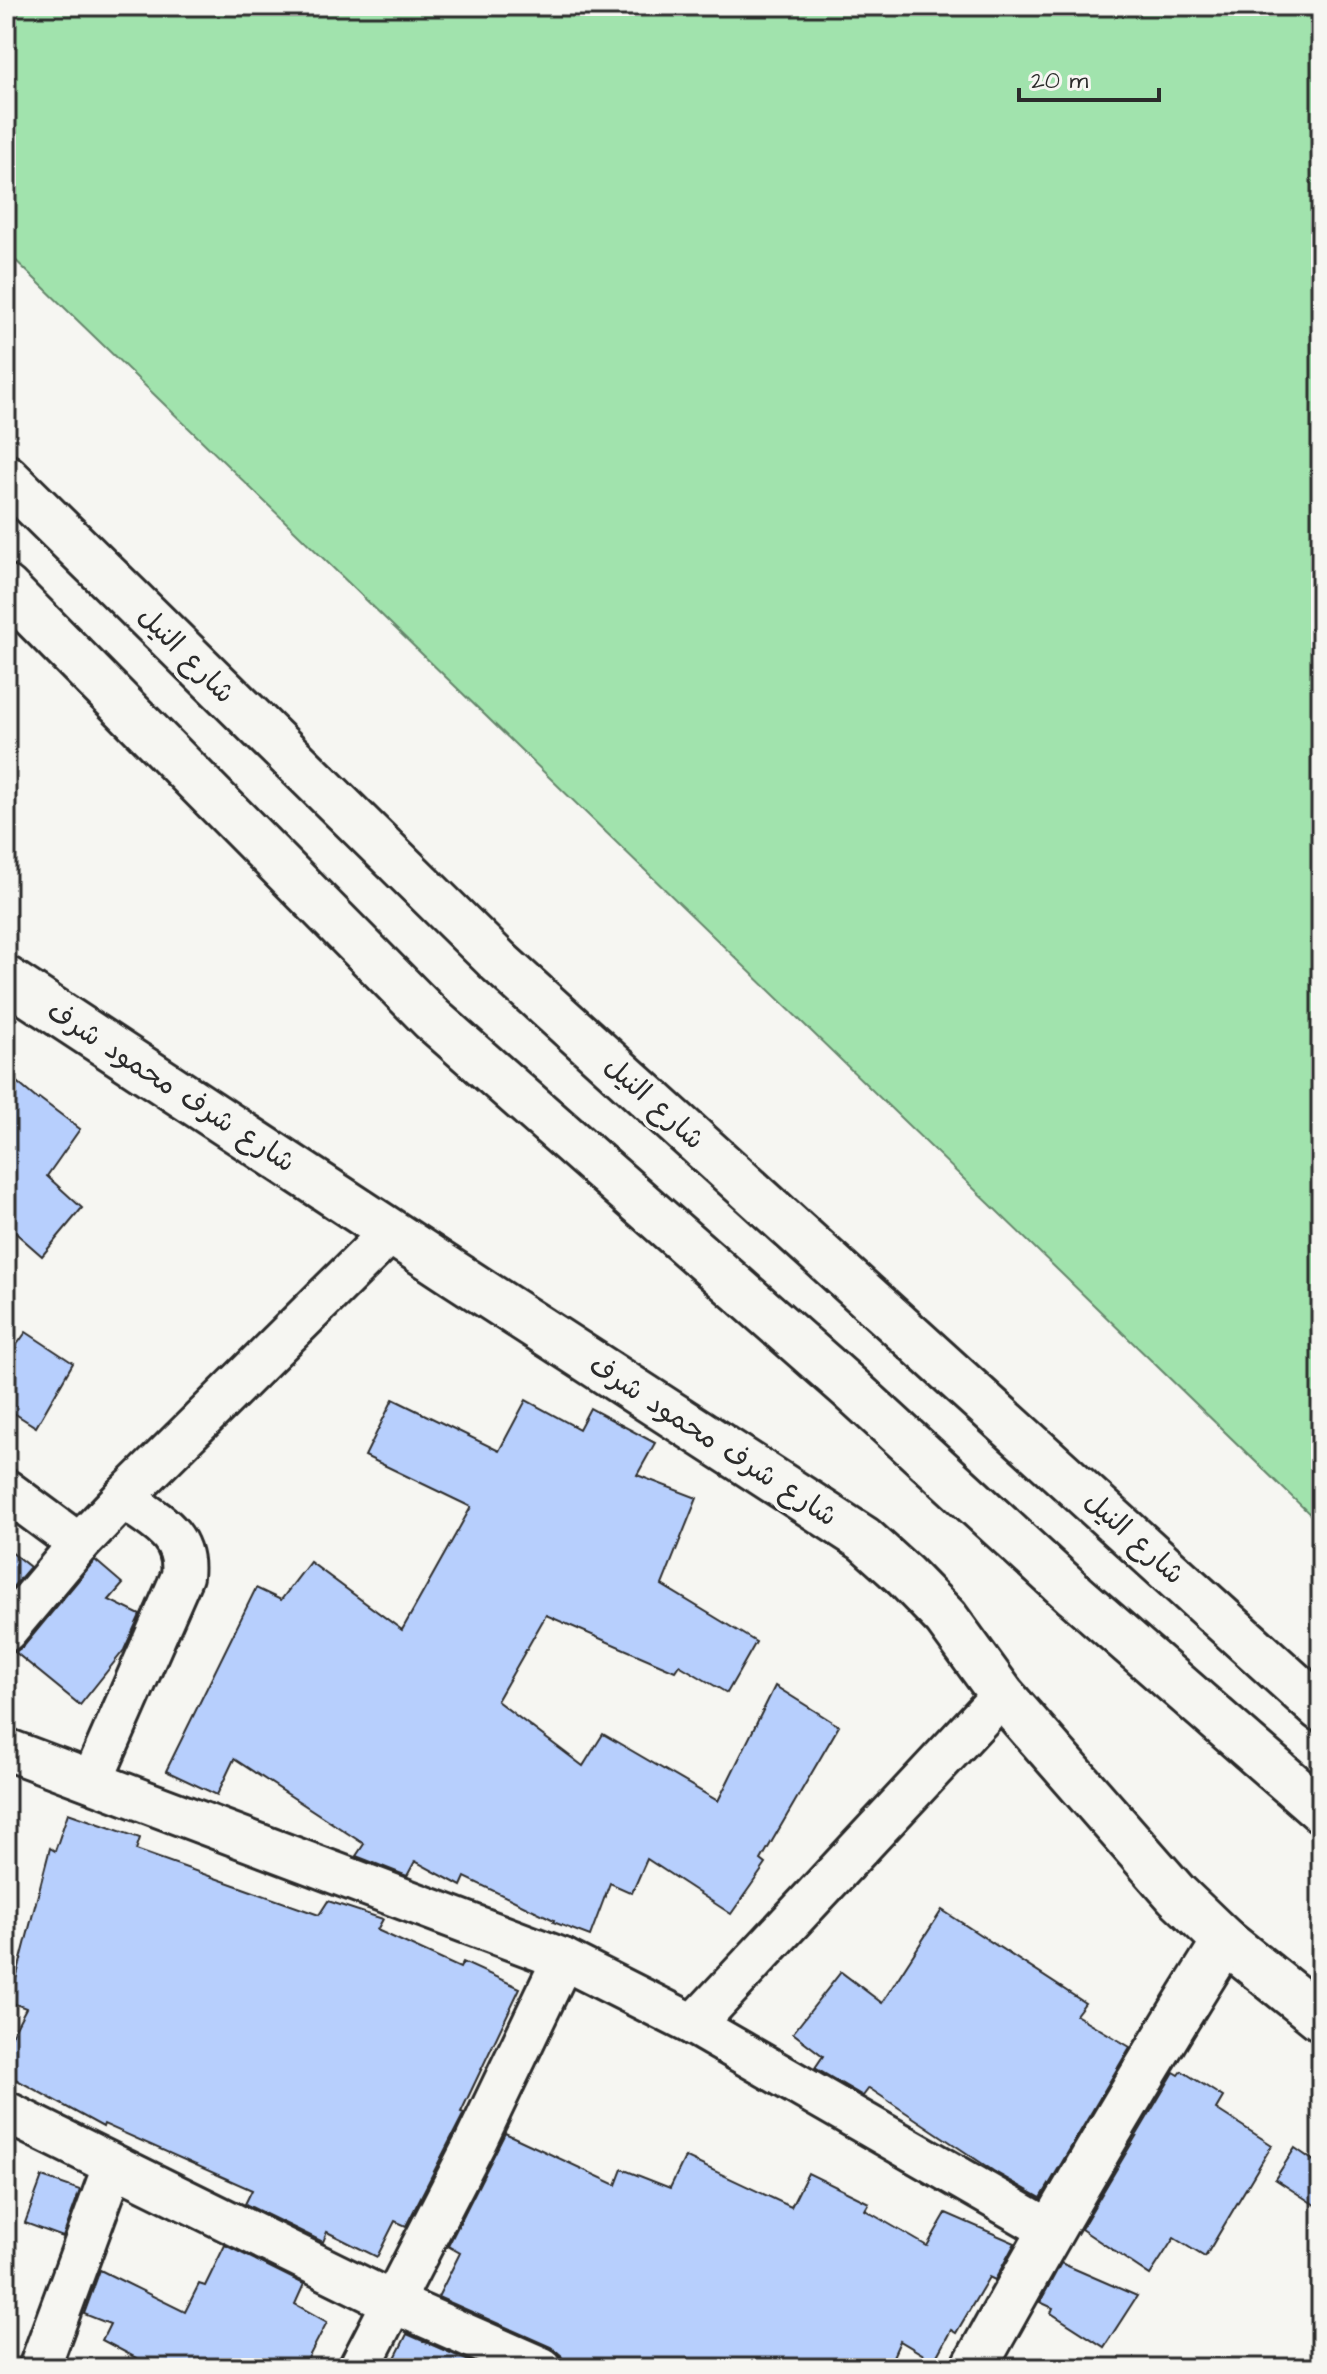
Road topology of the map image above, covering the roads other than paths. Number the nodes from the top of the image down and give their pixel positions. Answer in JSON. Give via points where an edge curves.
{"nodes":[{"id":1,"x":6,"y":477,"type":"edge"},
{"id":2,"x":6,"y":588,"type":"edge"},
{"id":3,"x":6,"y":979,"type":"edge"},
{"id":4,"x":391,"y":1232,"type":"junction"},
{"id":5,"x":6,"y":1490,"type":"edge"},
{"id":6,"x":123,"y":1498,"type":"junction"},
{"id":7,"x":79,"y":1544,"type":"junction"},
{"id":8,"x":6,"y":1631,"type":"edge"},
{"id":9,"x":1002,"y":1695,"type":"junction"},
{"id":10,"x":1321,"y":1709,"type":"edge"},
{"id":11,"x":6,"y":1749,"type":"edge"},
{"id":12,"x":92,"y":1781,"type":"junction"},
{"id":13,"x":1321,"y":1810,"type":"edge"},
{"id":14,"x":1225,"y":1941,"type":"junction"},
{"id":15,"x":563,"y":1959,"type":"junction"},
{"id":16,"x":1321,"y":2018,"type":"edge"},
{"id":17,"x":694,"y":2025,"type":"junction"},
{"id":18,"x":6,"y":2112,"type":"edge"},
{"id":19,"x":113,"y":2167,"type":"junction"},
{"id":20,"x":1050,"y":2230,"type":"junction"},
{"id":21,"x":392,"y":2302,"type":"junction"},
{"id":22,"x":39,"y":2368,"type":"edge"},
{"id":23,"x":359,"y":2368,"type":"edge"},
{"id":24,"x":542,"y":2368,"type":"edge"},
{"id":25,"x":974,"y":2368,"type":"edge"}],
"edges":[{"from":1,"to":10,"type":"main road","name":"شارع النيل","via":[[500,963]]},
{"from":2,"to":13,"type":"main road","via":[[432,1019]]},
{"from":3,"to":4,"type":"main road","name":"شارع شرف محمود شرف"},
{"from":4,"to":6,"type":"street"},
{"from":4,"to":9,"type":"main road","name":"شارع شرف محمود شرف","via":[[864,1539],[946,1618]]},
{"from":5,"to":7,"type":"street"},
{"from":6,"to":7,"type":"street"},
{"from":6,"to":12,"type":"street","via":[[172,1534],[184,1559],[182,1576]]},
{"from":7,"to":8,"type":"street"},
{"from":9,"to":14,"type":"main road","name":"شارع شرف محمود شرف","via":[[1177,1895]]},
{"from":9,"to":17,"type":"street"},
{"from":11,"to":12,"type":"street"},
{"from":12,"to":15,"type":"street"},
{"from":14,"to":16,"type":"main road","name":"شارع شرف محمود شرف"},
{"from":14,"to":20,"type":"main road"},
{"from":15,"to":17,"type":"street"},
{"from":15,"to":21,"type":"street"},
{"from":17,"to":20,"type":"street"},
{"from":18,"to":19,"type":"street"},
{"from":19,"to":21,"type":"street"},
{"from":19,"to":22,"type":"street"},
{"from":20,"to":25,"type":"main road"},
{"from":21,"to":23,"type":"street"},
{"from":21,"to":24,"type":"street"}]}
